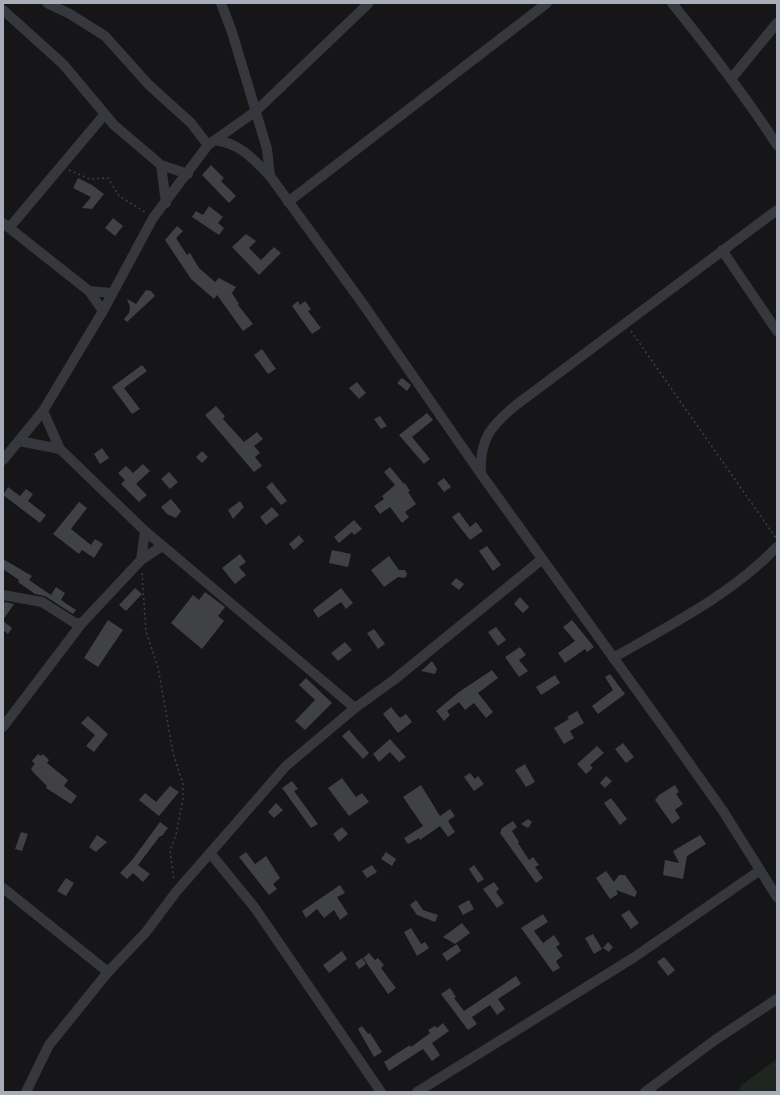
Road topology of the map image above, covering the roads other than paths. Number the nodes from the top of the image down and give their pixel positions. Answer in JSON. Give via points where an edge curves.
{"nodes":[{"id":1,"x":47,"y":3,"type":"edge"},
{"id":2,"x":221,"y":3,"type":"edge"},
{"id":3,"x":369,"y":3,"type":"edge"},
{"id":4,"x":547,"y":3,"type":"edge"},
{"id":5,"x":672,"y":3,"type":"edge"},
{"id":6,"x":358,"y":7,"type":"edge"},
{"id":7,"x":3,"y":10,"type":"edge"},
{"id":8,"x":777,"y":23,"type":"edge"},
{"id":9,"x":731,"y":79,"type":"junction"},
{"id":10,"x":256,"y":111,"type":"junction"},
{"id":11,"x":105,"y":114,"type":"junction"},
{"id":12,"x":212,"y":143,"type":"junction"},
{"id":13,"x":777,"y":145,"type":"edge"},
{"id":14,"x":161,"y":165,"type":"junction"},
{"id":15,"x":188,"y":174,"type":"junction"},
{"id":16,"x":270,"y":176,"type":"junction"},
{"id":17,"x":288,"y":202,"type":"junction"},
{"id":18,"x":166,"y":203,"type":"junction"},
{"id":19,"x":777,"y":210,"type":"edge"},
{"id":20,"x":6,"y":226,"type":"edge"},
{"id":21,"x":722,"y":250,"type":"junction"},
{"id":22,"x":89,"y":291,"type":"junction"},
{"id":23,"x":112,"y":293,"type":"junction"},
{"id":24,"x":103,"y":310,"type":"junction"},
{"id":25,"x":777,"y":331,"type":"edge"},
{"id":26,"x":43,"y":411,"type":"junction"},
{"id":27,"x":19,"y":440,"type":"junction"},
{"id":28,"x":60,"y":449,"type":"junction"},
{"id":29,"x":3,"y":460,"type":"edge"},
{"id":30,"x":481,"y":474,"type":"junction"},
{"id":31,"x":145,"y":531,"type":"junction"},
{"id":32,"x":162,"y":546,"type":"junction"},
{"id":33,"x":777,"y":547,"type":"edge"},
{"id":34,"x":141,"y":560,"type":"junction"},
{"id":35,"x":542,"y":560,"type":"junction"},
{"id":36,"x":3,"y":595,"type":"edge"},
{"id":37,"x":82,"y":623,"type":"junction"},
{"id":38,"x":613,"y":658,"type":"junction"},
{"id":39,"x":355,"y":708,"type":"junction"},
{"id":40,"x":3,"y":727,"type":"edge"},
{"id":41,"x":210,"y":853,"type":"junction"},
{"id":42,"x":759,"y":871,"type":"junction"},
{"id":43,"x":3,"y":888,"type":"edge"},
{"id":44,"x":777,"y":897,"type":"edge"},
{"id":45,"x":108,"y":972,"type":"junction"},
{"id":46,"x":777,"y":999,"type":"edge"},
{"id":47,"x":26,"y":1092,"type":"edge"},
{"id":48,"x":381,"y":1092,"type":"edge"},
{"id":49,"x":417,"y":1092,"type":"edge"},
{"id":50,"x":645,"y":1092,"type":"edge"}],
"edges":[{"from":1,"to":12,"type":"street","via":[[105,36],[150,86]]},
{"from":2,"to":10,"type":"street"},
{"from":3,"to":6,"type":"street"},
{"from":4,"to":17,"type":"street"},
{"from":5,"to":9,"type":"street"},
{"from":6,"to":10,"type":"street"},
{"from":7,"to":11,"type":"street","via":[[63,64]]},
{"from":8,"to":9,"type":"street"},
{"from":9,"to":13,"type":"street"},
{"from":10,"to":12,"type":"street"},
{"from":10,"to":16,"type":"street","via":[[267,149]]},
{"from":11,"to":14,"type":"street","via":[[114,125]]},
{"from":11,"to":20,"type":"street"},
{"from":12,"to":15,"type":"street"},
{"from":12,"to":16,"type":"street","via":[[228,142],[244,151]]},
{"from":14,"to":15,"type":"street"},
{"from":14,"to":18,"type":"street"},
{"from":15,"to":18,"type":"street"},
{"from":16,"to":17,"type":"street"},
{"from":17,"to":30,"type":"street","via":[[364,304]]},
{"from":18,"to":23,"type":"street","via":[[153,218]]},
{"from":19,"to":21,"type":"street"},
{"from":20,"to":22,"type":"street"},
{"from":21,"to":25,"type":"street"},
{"from":21,"to":30,"type":"street","via":[[493,424],[483,446]]},
{"from":22,"to":23,"type":"street"},
{"from":22,"to":24,"type":"street"},
{"from":23,"to":24,"type":"street"},
{"from":24,"to":26,"type":"street"},
{"from":26,"to":27,"type":"street"},
{"from":26,"to":28,"type":"street"},
{"from":27,"to":28,"type":"street"},
{"from":27,"to":29,"type":"street"},
{"from":28,"to":31,"type":"street"},
{"from":30,"to":35,"type":"street"},
{"from":31,"to":32,"type":"street"},
{"from":31,"to":34,"type":"street"},
{"from":32,"to":34,"type":"street"},
{"from":32,"to":39,"type":"street"},
{"from":33,"to":38,"type":"street","via":[[698,610]]},
{"from":34,"to":37,"type":"street"},
{"from":35,"to":38,"type":"street"},
{"from":35,"to":39,"type":"street"},
{"from":36,"to":37,"type":"street","via":[[42,602],[75,623]]},
{"from":37,"to":40,"type":"street"},
{"from":38,"to":42,"type":"street","via":[[723,811]]},
{"from":39,"to":41,"type":"street","via":[[286,766]]},
{"from":41,"to":45,"type":"street","via":[[146,932]]},
{"from":41,"to":48,"type":"street","via":[[255,908]]},
{"from":42,"to":44,"type":"street"},
{"from":42,"to":49,"type":"street","via":[[626,962]]},
{"from":43,"to":45,"type":"street"},
{"from":45,"to":47,"type":"street","via":[[49,1045]]},
{"from":46,"to":50,"type":"street","via":[[715,1040]]}]}
